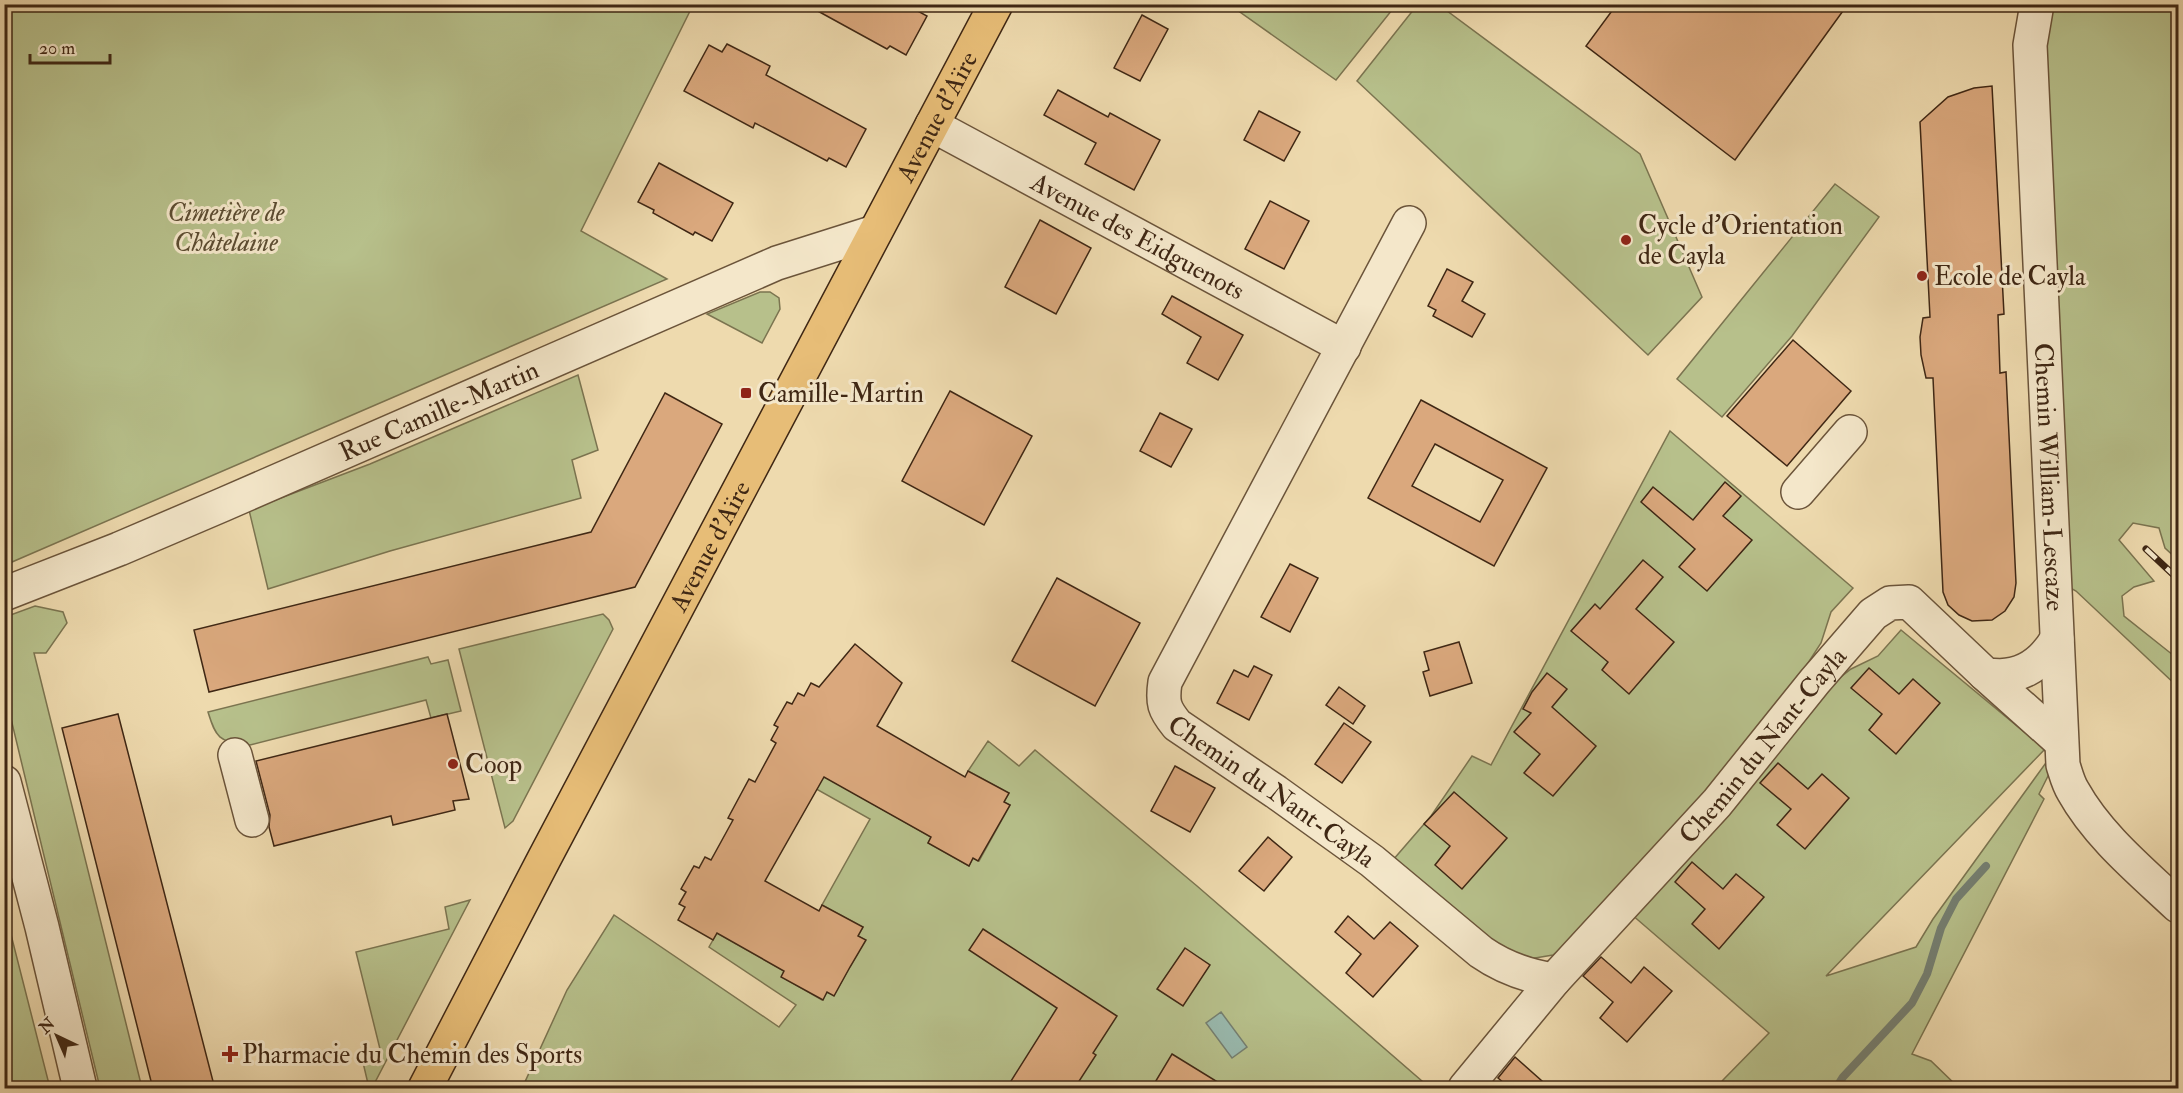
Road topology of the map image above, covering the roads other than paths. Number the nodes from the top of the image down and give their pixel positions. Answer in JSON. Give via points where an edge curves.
{"nodes":[{"id":1,"x":996,"y":4,"type":"edge"},
{"id":2,"x":2037,"y":4,"type":"edge"},
{"id":3,"x":932,"y":125,"type":"junction"},
{"id":4,"x":1409,"y":223,"type":"dead end"},
{"id":5,"x":875,"y":232,"type":"junction"},
{"id":6,"x":1344,"y":347,"type":"junction"},
{"id":7,"x":1850,"y":432,"type":"dead end"},
{"id":8,"x":1798,"y":492,"type":"dead end"},
{"id":9,"x":4,"y":594,"type":"edge"},
{"id":10,"x":2057,"y":639,"type":"junction"},
{"id":11,"x":1985,"y":674,"type":"junction"},
{"id":12,"x":2060,"y":741,"type":"junction"},
{"id":13,"x":235,"y":755,"type":"dead end"},
{"id":14,"x":4,"y":782,"type":"edge"},
{"id":15,"x":252,"y":820,"type":"dead end"},
{"id":16,"x":2178,"y":906,"type":"edge"},
{"id":17,"x":1554,"y":980,"type":"junction"},
{"id":18,"x":80,"y":1089,"type":"edge"},
{"id":19,"x":425,"y":1089,"type":"edge"},
{"id":20,"x":1465,"y":1089,"type":"edge"}],
"edges":[{"from":1,"to":3,"type":"main road","name":"Avenue d'Aïre"},
{"from":2,"to":10,"type":"street","name":"Chemin William-Lescaze","via":[[2030,45]]},
{"from":3,"to":5,"type":"main road","name":"Avenue d'Aïre"},
{"from":3,"to":6,"type":"street","name":"Avenue des Eidguenots"},
{"from":4,"to":6,"type":"street"},
{"from":5,"to":9,"type":"street","name":"Rue Camille-Martin","via":[[777,263],[222,506]]},
{"from":5,"to":19,"type":"main road","name":"Avenue d'Aïre"},
{"from":6,"to":17,"type":"street","name":"Chemin du Nant-Cayla","via":[[1165,682],[1162,700],[1177,726],[1372,861],[1497,964],[1528,976]]},
{"from":7,"to":8,"type":"street"},
{"from":10,"to":11,"type":"street","via":[[2035,665],[2016,674]]},
{"from":10,"to":12,"type":"street","name":"Chemin William-Lescaze"},
{"from":11,"to":12,"type":"street","name":"Chemin du Nant-Cayla"},
{"from":11,"to":17,"type":"street","name":"Chemin du Nant-Cayla","via":[[1909,602],[1890,603],[1873,614],[1717,803]]},
{"from":12,"to":16,"type":"street","name":"Chemin William-Lescaze","via":[[2072,789],[2088,814]]},
{"from":13,"to":15,"type":"street"},
{"from":14,"to":18,"type":"street"},
{"from":17,"to":20,"type":"street","name":"Chemin du Nant-Cayla"}]}
